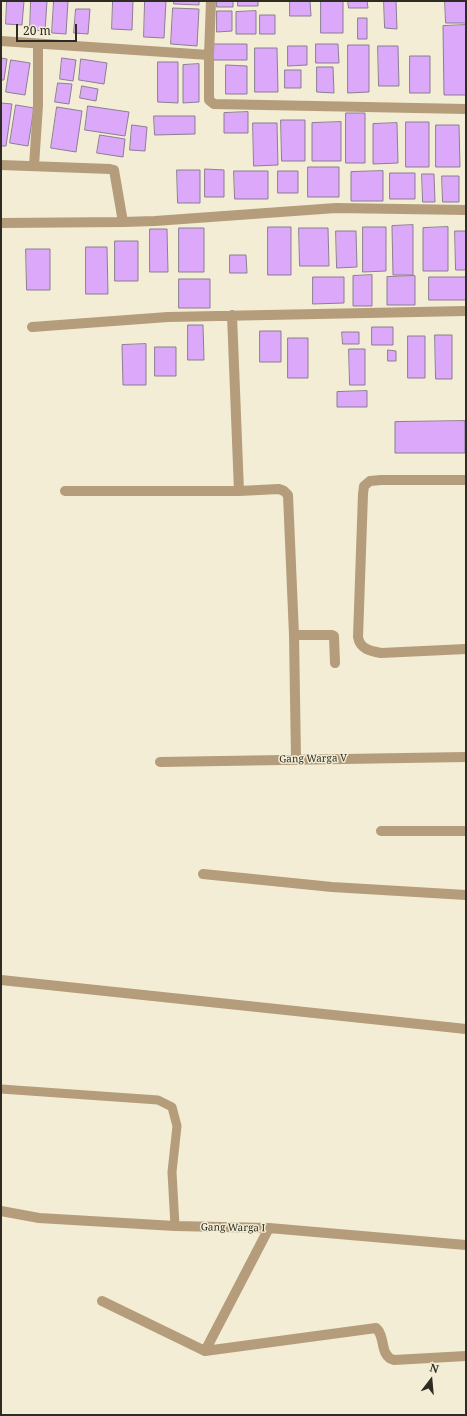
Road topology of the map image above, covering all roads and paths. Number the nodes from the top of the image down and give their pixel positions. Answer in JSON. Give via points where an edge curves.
{"nodes":[{"id":1,"x":211,"y":1,"type":"edge"},
{"id":2,"x":1,"y":41,"type":"edge"},
{"id":3,"x":38,"y":44,"type":"junction"},
{"id":4,"x":209,"y":55,"type":"junction"},
{"id":5,"x":466,"y":108,"type":"edge"},
{"id":6,"x":1,"y":166,"type":"edge"},
{"id":7,"x":34,"y":166,"type":"junction"},
{"id":8,"x":466,"y":210,"type":"edge"},
{"id":9,"x":123,"y":222,"type":"junction"},
{"id":10,"x":1,"y":223,"type":"edge"},
{"id":11,"x":466,"y":311,"type":"edge"},
{"id":12,"x":232,"y":315,"type":"junction"},
{"id":13,"x":32,"y":327,"type":"dead end"},
{"id":14,"x":466,"y":480,"type":"edge"},
{"id":15,"x":238,"y":491,"type":"junction"},
{"id":16,"x":65,"y":492,"type":"dead end"},
{"id":17,"x":294,"y":635,"type":"junction"},
{"id":18,"x":466,"y":649,"type":"edge"},
{"id":19,"x":335,"y":663,"type":"dead end"},
{"id":20,"x":466,"y":757,"type":"edge"},
{"id":21,"x":296,"y":759,"type":"junction"},
{"id":22,"x":160,"y":762,"type":"dead end"},
{"id":23,"x":381,"y":831,"type":"dead end"},
{"id":24,"x":466,"y":831,"type":"edge"},
{"id":25,"x":203,"y":874,"type":"dead end"},
{"id":26,"x":466,"y":895,"type":"edge"},
{"id":27,"x":1,"y":980,"type":"edge"},
{"id":28,"x":466,"y":1029,"type":"edge"},
{"id":29,"x":1,"y":1089,"type":"edge"},
{"id":30,"x":1,"y":1211,"type":"edge"},
{"id":31,"x":175,"y":1226,"type":"junction"},
{"id":32,"x":269,"y":1228,"type":"junction"},
{"id":33,"x":466,"y":1245,"type":"edge"},
{"id":34,"x":102,"y":1301,"type":"dead end"},
{"id":35,"x":205,"y":1351,"type":"junction"},
{"id":36,"x":466,"y":1356,"type":"edge"}],
"edges":[{"from":1,"to":4,"type":"street"},
{"from":2,"to":3,"type":"street"},
{"from":3,"to":4,"type":"street"},
{"from":3,"to":7,"type":"street"},
{"from":4,"to":5,"type":"street","via":[[209,100],[214,104]]},
{"from":6,"to":7,"type":"street"},
{"from":7,"to":9,"type":"street","via":[[114,170]]},
{"from":8,"to":9,"type":"street","via":[[336,208]]},
{"from":9,"to":10,"type":"street"},
{"from":11,"to":12,"type":"street"},
{"from":12,"to":13,"type":"street"},
{"from":12,"to":15,"type":"street"},
{"from":14,"to":18,"type":"street","via":[[381,480],[364,486],[358,637],[364,648],[382,653]]},
{"from":15,"to":16,"type":"street"},
{"from":15,"to":17,"type":"street","via":[[279,489],[288,495]]},
{"from":17,"to":19,"type":"street","via":[[334,636]]},
{"from":17,"to":21,"type":"street"},
{"from":20,"to":21,"type":"street","name":"Gang Warga V"},
{"from":21,"to":22,"type":"street","name":"Gang Warga V"},
{"from":23,"to":24,"type":"street"},
{"from":25,"to":26,"type":"street","via":[[332,887]]},
{"from":27,"to":28,"type":"street"},
{"from":29,"to":31,"type":"lane","via":[[158,1100],[172,1107],[177,1126],[172,1172]]},
{"from":30,"to":31,"type":"street","name":"Gang Warga I","via":[[39,1218]]},
{"from":31,"to":32,"type":"street","name":"Gang Warga I"},
{"from":32,"to":33,"type":"street","name":"Gang Warga I"},
{"from":32,"to":35,"type":"street"},
{"from":34,"to":35,"type":"street"},
{"from":35,"to":36,"type":"street","via":[[376,1328],[390,1359]]}]}
